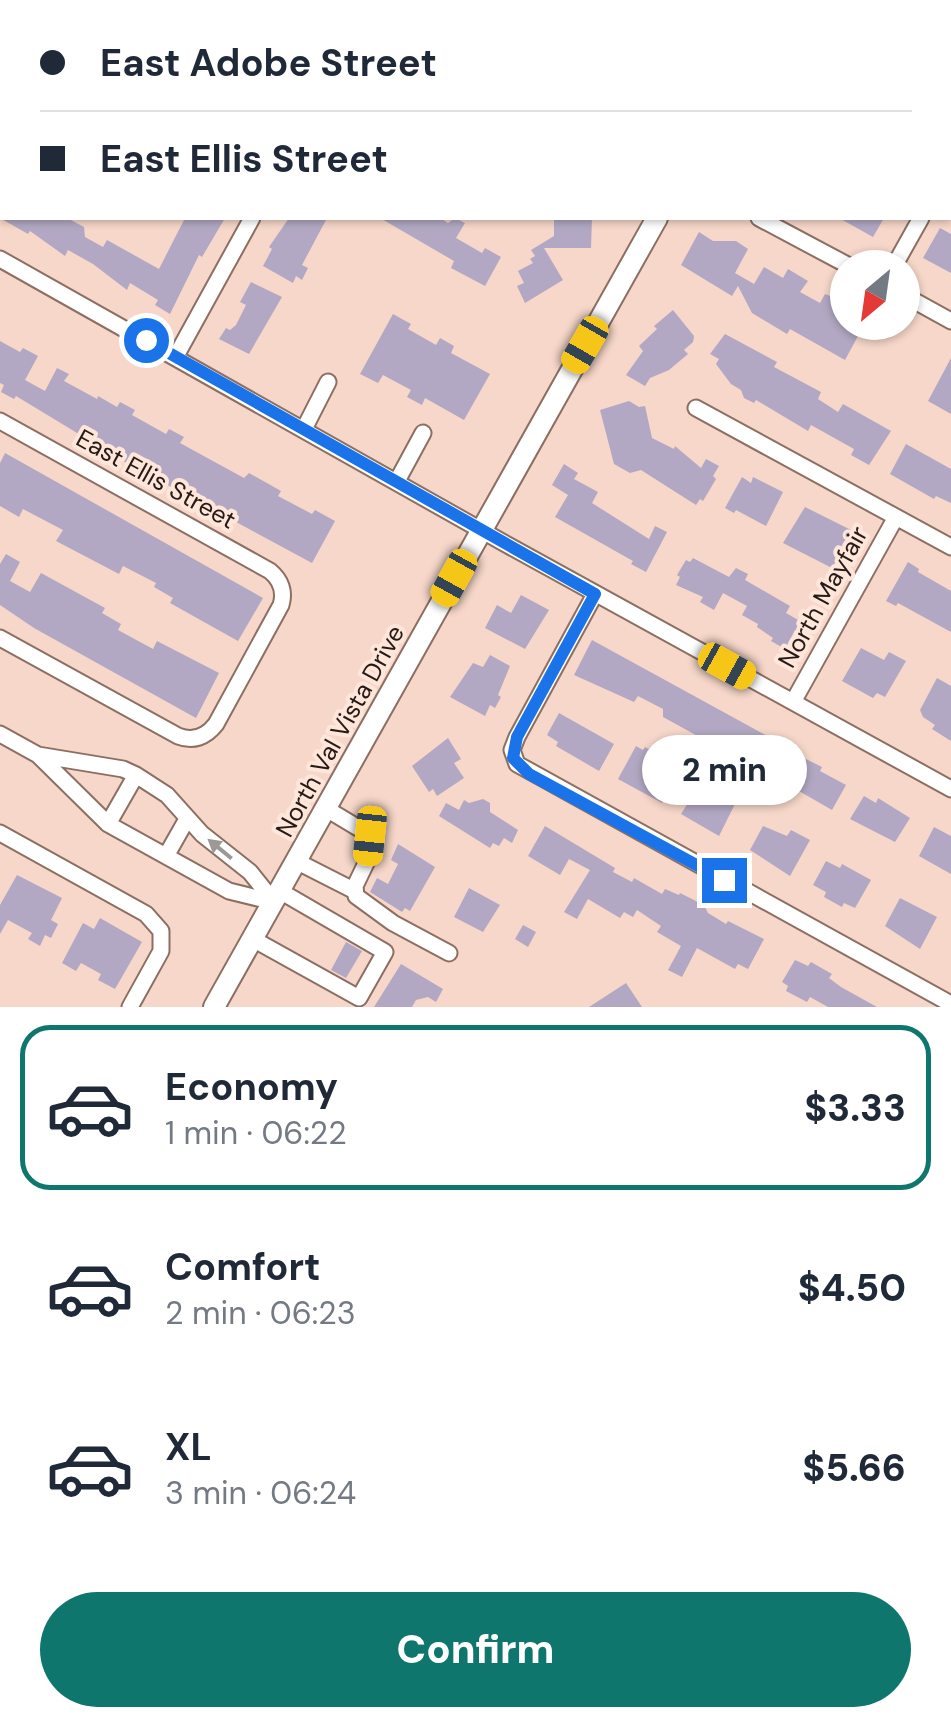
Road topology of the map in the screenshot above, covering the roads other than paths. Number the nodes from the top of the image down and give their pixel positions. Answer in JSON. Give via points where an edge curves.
{"nodes":[{"id":1,"x":251,"y":220,"type":"edge"},
{"id":2,"x":656,"y":220,"type":"edge"},
{"id":3,"x":763,"y":220,"type":"edge"},
{"id":4,"x":920,"y":220,"type":"edge"},
{"id":5,"x":903,"y":250,"type":"edge"},
{"id":6,"x":830,"y":256,"type":"edge"},
{"id":7,"x":0,"y":260,"type":"edge"},
{"id":8,"x":920,"y":304,"type":"edge"},
{"id":9,"x":951,"y":321,"type":"edge"},
{"id":10,"x":176,"y":356,"type":"junction"},
{"id":11,"x":328,"y":382,"type":"dead end"},
{"id":12,"x":696,"y":408,"type":"dead end"},
{"id":13,"x":0,"y":421,"type":"edge"},
{"id":14,"x":304,"y":429,"type":"junction"},
{"id":15,"x":423,"y":433,"type":"dead end"},
{"id":16,"x":397,"y":482,"type":"junction"},
{"id":17,"x":896,"y":517,"type":"junction"},
{"id":18,"x":481,"y":530,"type":"junction"},
{"id":19,"x":951,"y":548,"type":"edge"},
{"id":20,"x":595,"y":594,"type":"junction"},
{"id":21,"x":3,"y":646,"type":"edge"},
{"id":22,"x":793,"y":702,"type":"junction"},
{"id":23,"x":0,"y":734,"type":"edge"},
{"id":24,"x":38,"y":756,"type":"junction"},
{"id":25,"x":136,"y":775,"type":"junction"},
{"id":26,"x":951,"y":788,"type":"edge"},
{"id":27,"x":326,"y":808,"type":"junction"},
{"id":28,"x":187,"y":819,"type":"junction"},
{"id":29,"x":108,"y":824,"type":"junction"},
{"id":30,"x":0,"y":832,"type":"edge"},
{"id":31,"x":166,"y":856,"type":"junction"},
{"id":32,"x":296,"y":861,"type":"junction"},
{"id":33,"x":355,"y":890,"type":"junction"},
{"id":34,"x":276,"y":897,"type":"junction"},
{"id":35,"x":253,"y":939,"type":"junction"},
{"id":36,"x":450,"y":953,"type":"dead end"},
{"id":37,"x":951,"y":1004,"type":"edge"},
{"id":38,"x":130,"y":1007,"type":"edge"},
{"id":39,"x":214,"y":1007,"type":"edge"}],
"edges":[{"from":1,"to":10,"type":"street"},
{"from":2,"to":18,"type":"main road","name":"North Val Vista Drive"},
{"from":3,"to":6,"type":"street"},
{"from":4,"to":5,"type":"street"},
{"from":7,"to":10,"type":"street"},
{"from":8,"to":9,"type":"street"},
{"from":10,"to":14,"type":"street"},
{"from":11,"to":14,"type":"street"},
{"from":12,"to":17,"type":"street"},
{"from":13,"to":21,"type":"street","name":"East Ellis Street","via":[[270,571],[282,586],[281,605],[244,673],[216,724],[199,738],[178,736]]},
{"from":14,"to":16,"type":"street"},
{"from":15,"to":16,"type":"street"},
{"from":16,"to":18,"type":"street"},
{"from":17,"to":19,"type":"street"},
{"from":17,"to":22,"type":"street","name":"North Mayfair"},
{"from":18,"to":20,"type":"street"},
{"from":18,"to":27,"type":"main road","name":"North Val Vista Drive"},
{"from":20,"to":22,"type":"street"},
{"from":20,"to":37,"type":"street","via":[[517,737],[513,758],[529,774]]},
{"from":22,"to":26,"type":"street"},
{"from":23,"to":24,"type":"street"},
{"from":24,"to":25,"type":"street"},
{"from":24,"to":29,"type":"street"},
{"from":25,"to":28,"type":"street"},
{"from":25,"to":29,"type":"street"},
{"from":27,"to":32,"type":"main road","name":"North Val Vista Drive"},
{"from":27,"to":33,"type":"street","via":[[370,836]]},
{"from":28,"to":31,"type":"street"},
{"from":34,"to":28,"type":"street","one_way":true},
{"from":29,"to":31,"type":"street"},
{"from":30,"to":38,"type":"street","via":[[146,914],[161,931],[161,951]]},
{"from":31,"to":34,"type":"street","via":[[229,891]]},
{"from":32,"to":33,"type":"street"},
{"from":32,"to":34,"type":"main road","name":"North Val Vista Drive"},
{"from":33,"to":36,"type":"street","via":[[392,922]]},
{"from":34,"to":35,"type":"main road","name":"North Val Vista Drive"},
{"from":34,"to":35,"type":"street","via":[[385,952],[359,998]]},
{"from":35,"to":39,"type":"main road","name":"North Val Vista Drive"}]}
